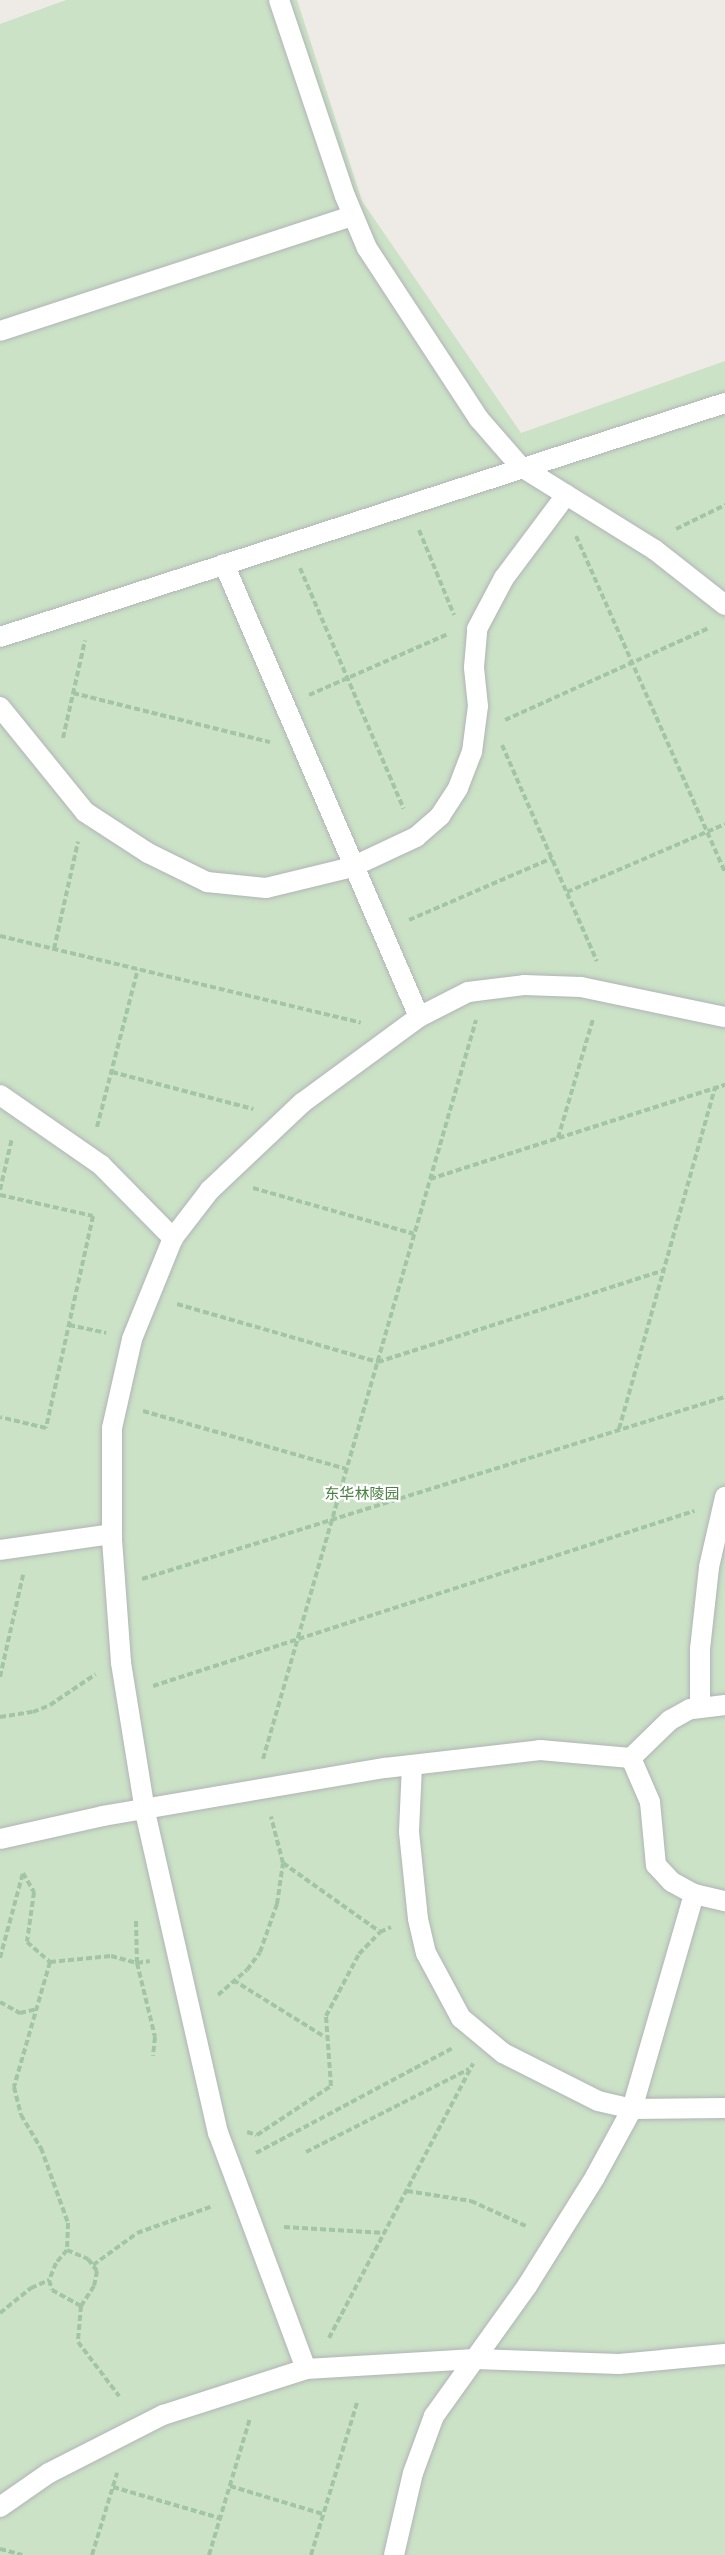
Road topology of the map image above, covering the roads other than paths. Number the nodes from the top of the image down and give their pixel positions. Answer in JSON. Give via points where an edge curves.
{"nodes":[{"id":1,"x":279,"y":0,"type":"edge"},
{"id":2,"x":352,"y":216,"type":"junction"},
{"id":3,"x":0,"y":331,"type":"edge"},
{"id":4,"x":725,"y":403,"type":"edge"},
{"id":5,"x":520,"y":466,"type":"junction"},
{"id":6,"x":572,"y":499,"type":"junction"},
{"id":7,"x":224,"y":564,"type":"junction"},
{"id":8,"x":725,"y":605,"type":"edge"},
{"id":9,"x":0,"y":637,"type":"edge"},
{"id":10,"x":0,"y":707,"type":"edge"},
{"id":11,"x":352,"y":867,"type":"junction"},
{"id":12,"x":418,"y":1017,"type":"junction"},
{"id":13,"x":725,"y":1017,"type":"edge"},
{"id":14,"x":0,"y":1095,"type":"edge"},
{"id":15,"x":173,"y":1238,"type":"junction"},
{"id":16,"x":724,"y":1499,"type":"edge"},
{"id":17,"x":722,"y":1527,"type":"edge"},
{"id":18,"x":112,"y":1534,"type":"junction"},
{"id":19,"x":0,"y":1550,"type":"edge"},
{"id":20,"x":725,"y":1705,"type":"edge"},
{"id":21,"x":700,"y":1707,"type":"junction"},
{"id":22,"x":631,"y":1758,"type":"junction"},
{"id":23,"x":412,"y":1765,"type":"junction"},
{"id":24,"x":145,"y":1810,"type":"junction"},
{"id":25,"x":0,"y":1839,"type":"edge"},
{"id":26,"x":694,"y":1894,"type":"junction"},
{"id":27,"x":725,"y":1901,"type":"edge"},
{"id":28,"x":632,"y":2109,"type":"junction"},
{"id":29,"x":725,"y":2109,"type":"edge"},
{"id":30,"x":725,"y":2354,"type":"edge"},
{"id":31,"x":475,"y":2360,"type":"junction"},
{"id":32,"x":306,"y":2369,"type":"junction"},
{"id":33,"x":0,"y":2507,"type":"edge"},
{"id":34,"x":394,"y":2555,"type":"edge"}],
"edges":[{"from":1,"to":2,"type":"lane"},
{"from":2,"to":3,"type":"lane"},
{"from":2,"to":5,"type":"lane","via":[[367,248],[438,361],[479,419]]},
{"from":4,"to":5,"type":"lane"},
{"from":5,"to":6,"type":"lane"},
{"from":5,"to":7,"type":"lane"},
{"from":6,"to":8,"type":"lane","via":[[646,544],[708,588]]},
{"from":6,"to":11,"type":"lane","via":[[523,549],[481,620],[474,646],[478,706],[472,752],[458,788],[441,816],[416,837]]},
{"from":7,"to":9,"type":"lane"},
{"from":7,"to":11,"type":"lane"},
{"from":10,"to":11,"type":"lane","via":[[85,812],[148,853],[207,882],[266,888]]},
{"from":11,"to":12,"type":"lane"},
{"from":12,"to":13,"type":"lane","via":[[468,992],[524,985],[606,991]]},
{"from":12,"to":15,"type":"lane","via":[[286,1118],[220,1179]]},
{"from":14,"to":15,"type":"lane","via":[[89,1157]]},
{"from":15,"to":18,"type":"lane","via":[[132,1339],[116,1403]]},
{"from":16,"to":17,"type":"lane"},
{"from":17,"to":21,"type":"lane","via":[[700,1649]]},
{"from":18,"to":19,"type":"lane"},
{"from":18,"to":24,"type":"lane","via":[[122,1668]]},
{"from":20,"to":21,"type":"lane"},
{"from":21,"to":22,"type":"lane","via":[[670,1720]]},
{"from":22,"to":23,"type":"lane","via":[[540,1750]]},
{"from":22,"to":26,"type":"lane","via":[[650,1802],[656,1865],[672,1882]]},
{"from":23,"to":24,"type":"lane"},
{"from":23,"to":28,"type":"lane","via":[[409,1832],[418,1919],[426,1953],[461,2018],[482,2037],[564,2086]]},
{"from":24,"to":25,"type":"lane"},
{"from":24,"to":32,"type":"lane","via":[[197,2054],[228,2167]]},
{"from":26,"to":27,"type":"lane"},
{"from":26,"to":28,"type":"lane"},
{"from":28,"to":29,"type":"lane"},
{"from":28,"to":31,"type":"lane","via":[[562,2230]]},
{"from":30,"to":31,"type":"lane","via":[[619,2364]]},
{"from":31,"to":32,"type":"lane"},
{"from":31,"to":34,"type":"lane","via":[[434,2416],[413,2474]]},
{"from":32,"to":33,"type":"lane","via":[[163,2415],[49,2473]]}]}
